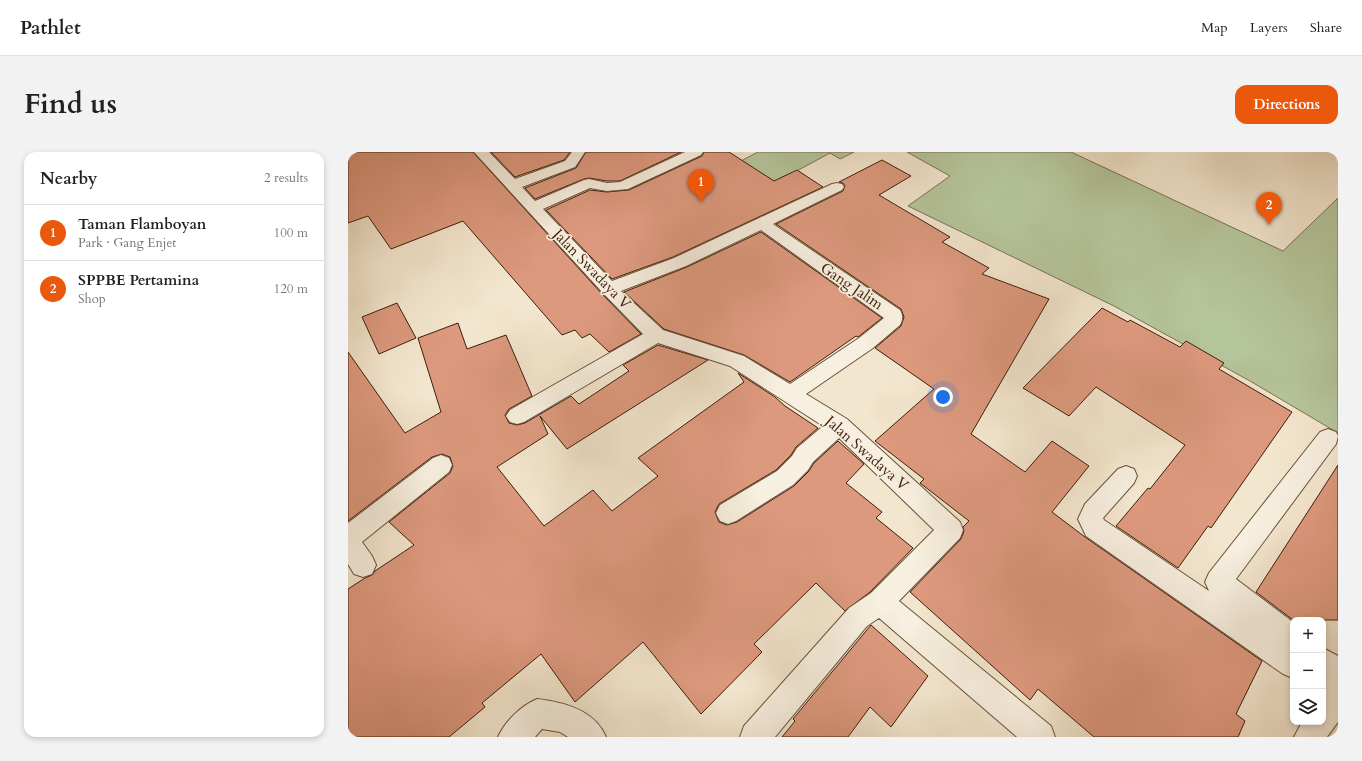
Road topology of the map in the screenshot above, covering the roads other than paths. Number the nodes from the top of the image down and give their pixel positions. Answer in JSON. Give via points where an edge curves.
{"nodes":[{"id":1,"x":481,"y":152,"type":"edge"},
{"id":2,"x":696,"y":152,"type":"edge"},
{"id":3,"x":579,"y":153,"type":"dead end"},
{"id":4,"x":512,"y":185,"type":"junction"},
{"id":5,"x":837,"y":187,"type":"dead end"},
{"id":6,"x":533,"y":207,"type":"junction"},
{"id":7,"x":762,"y":223,"type":"junction"},
{"id":8,"x":609,"y":289,"type":"junction"},
{"id":9,"x":656,"y":334,"type":"junction"},
{"id":10,"x":791,"y":394,"type":"junction"},
{"id":11,"x":517,"y":416,"type":"dead end"},
{"id":12,"x":839,"y":425,"type":"junction"},
{"id":13,"x":1328,"y":438,"type":"dead end"},
{"id":14,"x":441,"y":465,"type":"dead end"},
{"id":15,"x":1126,"y":476,"type":"dead end"},
{"id":16,"x":728,"y":513,"type":"dead end"},
{"id":17,"x":348,"y":538,"type":"edge"},
{"id":18,"x":348,"y":543,"type":"edge"},
{"id":19,"x":363,"y":565,"type":"dead end"},
{"id":20,"x":880,"y":602,"type":"junction"},
{"id":21,"x":1290,"y":637,"type":"edge"},
{"id":22,"x":1290,"y":662,"type":"edge"},
{"id":23,"x":1326,"y":664,"type":"edge"},
{"id":24,"x":1338,"y":673,"type":"edge"},
{"id":25,"x":1326,"y":686,"type":"edge"},
{"id":26,"x":1338,"y":695,"type":"edge"},
{"id":27,"x":1338,"y":698,"type":"edge"},
{"id":28,"x":1326,"y":714,"type":"edge"},
{"id":29,"x":1318,"y":725,"type":"edge"},
{"id":30,"x":513,"y":737,"type":"edge"},
{"id":31,"x":591,"y":737,"type":"edge"},
{"id":32,"x":755,"y":737,"type":"edge"},
{"id":33,"x":1040,"y":737,"type":"edge"},
{"id":34,"x":1309,"y":737,"type":"edge"}],
"edges":[{"from":1,"to":4,"type":"street","name":"Jalan Swadaya V"},
{"from":2,"to":6,"type":"street","via":[[623,186],[607,187],[589,183]]},
{"from":3,"to":4,"type":"street","via":[[570,164]]},
{"from":4,"to":6,"type":"street","name":"Jalan Swadaya V"},
{"from":5,"to":7,"type":"street"},
{"from":6,"to":8,"type":"street","name":"Jalan Swadaya V"},
{"from":7,"to":8,"type":"street","via":[[680,262]]},
{"from":7,"to":10,"type":"street","name":"Gang Jalim","via":[[893,315],[893,320],[866,343]]},
{"from":8,"to":9,"type":"street","name":"Jalan Swadaya V"},
{"from":9,"to":10,"type":"street","name":"Jalan Swadaya V","via":[[737,361]]},
{"from":9,"to":11,"type":"street"},
{"from":10,"to":12,"type":"street","name":"Jalan Swadaya V"},
{"from":12,"to":16,"type":"street","via":[[805,455],[785,478]]},
{"from":12,"to":20,"type":"street","name":"Jalan Swadaya V","via":[[951,530]]},
{"from":13,"to":21,"type":"street","via":[[1218,582]]},
{"from":14,"to":17,"type":"street"},
{"from":15,"to":22,"type":"street","via":[[1093,512],[1090,519],[1095,528]]},
{"from":18,"to":19,"type":"street"},
{"from":20,"to":32,"type":"street","via":[[858,617]]},
{"from":20,"to":33,"type":"street"},
{"from":23,"to":24,"type":"street"},
{"from":25,"to":26,"type":"street"},
{"from":27,"to":28,"type":"street"},
{"from":29,"to":34,"type":"street"},
{"from":30,"to":31,"type":"street","via":[[537,714],[560,716],[582,728]]}]}
